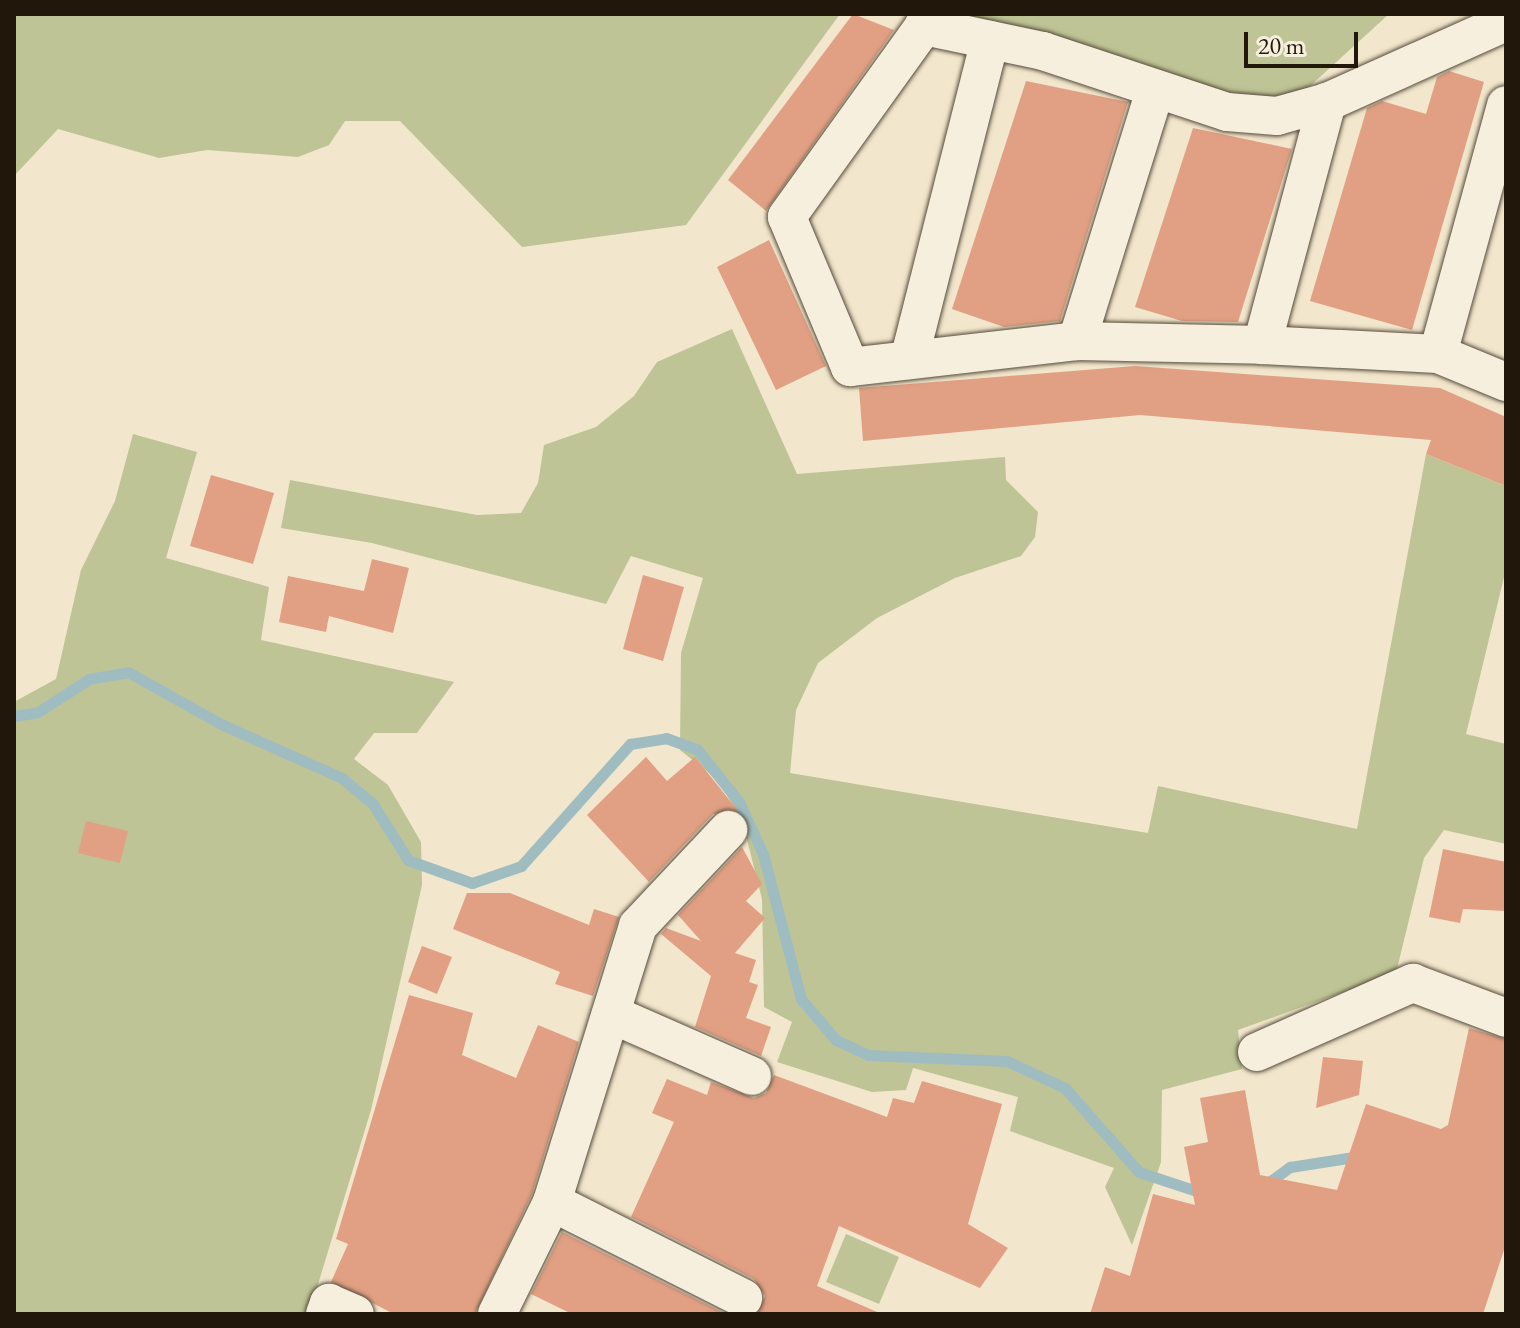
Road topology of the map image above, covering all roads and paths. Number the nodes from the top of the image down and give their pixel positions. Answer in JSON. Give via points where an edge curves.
{"nodes":[{"id":1,"x":1506,"y":22,"type":"edge"},
{"id":2,"x":990,"y":40,"type":"junction"},
{"id":3,"x":1155,"y":91,"type":"junction"},
{"id":4,"x":1327,"y":102,"type":"junction"},
{"id":5,"x":1506,"y":105,"type":"edge"},
{"id":6,"x":1077,"y":341,"type":"junction"},
{"id":7,"x":1262,"y":345,"type":"junction"},
{"id":8,"x":1438,"y":354,"type":"junction"},
{"id":9,"x":909,"y":360,"type":"junction"},
{"id":10,"x":1506,"y":382,"type":"edge"},
{"id":11,"x":728,"y":830,"type":"dead end"},
{"id":12,"x":611,"y":1014,"type":"junction"},
{"id":13,"x":1506,"y":1018,"type":"edge"},
{"id":14,"x":1257,"y":1052,"type":"dead end"},
{"id":15,"x":752,"y":1076,"type":"dead end"},
{"id":16,"x":552,"y":1202,"type":"junction"},
{"id":17,"x":743,"y":1298,"type":"dead end"},
{"id":18,"x":325,"y":1314,"type":"edge"},
{"id":19,"x":355,"y":1314,"type":"edge"},
{"id":20,"x":497,"y":1314,"type":"edge"}],
"edges":[{"from":1,"to":4,"type":"street"},
{"from":2,"to":3,"type":"street"},
{"from":2,"to":9,"type":"street"},
{"from":2,"to":9,"type":"street","via":[[924,26],[787,217],[850,367]]},
{"from":3,"to":4,"type":"street","via":[[1227,112],[1277,116]]},
{"from":3,"to":6,"type":"street"},
{"from":4,"to":7,"type":"street"},
{"from":5,"to":8,"type":"street"},
{"from":6,"to":7,"type":"street"},
{"from":6,"to":9,"type":"street"},
{"from":7,"to":8,"type":"street"},
{"from":8,"to":10,"type":"street"},
{"from":11,"to":12,"type":"street","via":[[638,926]]},
{"from":12,"to":15,"type":"street"},
{"from":12,"to":16,"type":"street"},
{"from":13,"to":14,"type":"street","via":[[1413,983]]},
{"from":16,"to":17,"type":"street"},
{"from":16,"to":20,"type":"street"},
{"from":18,"to":19,"type":"street","via":[[329,1303]]}]}
